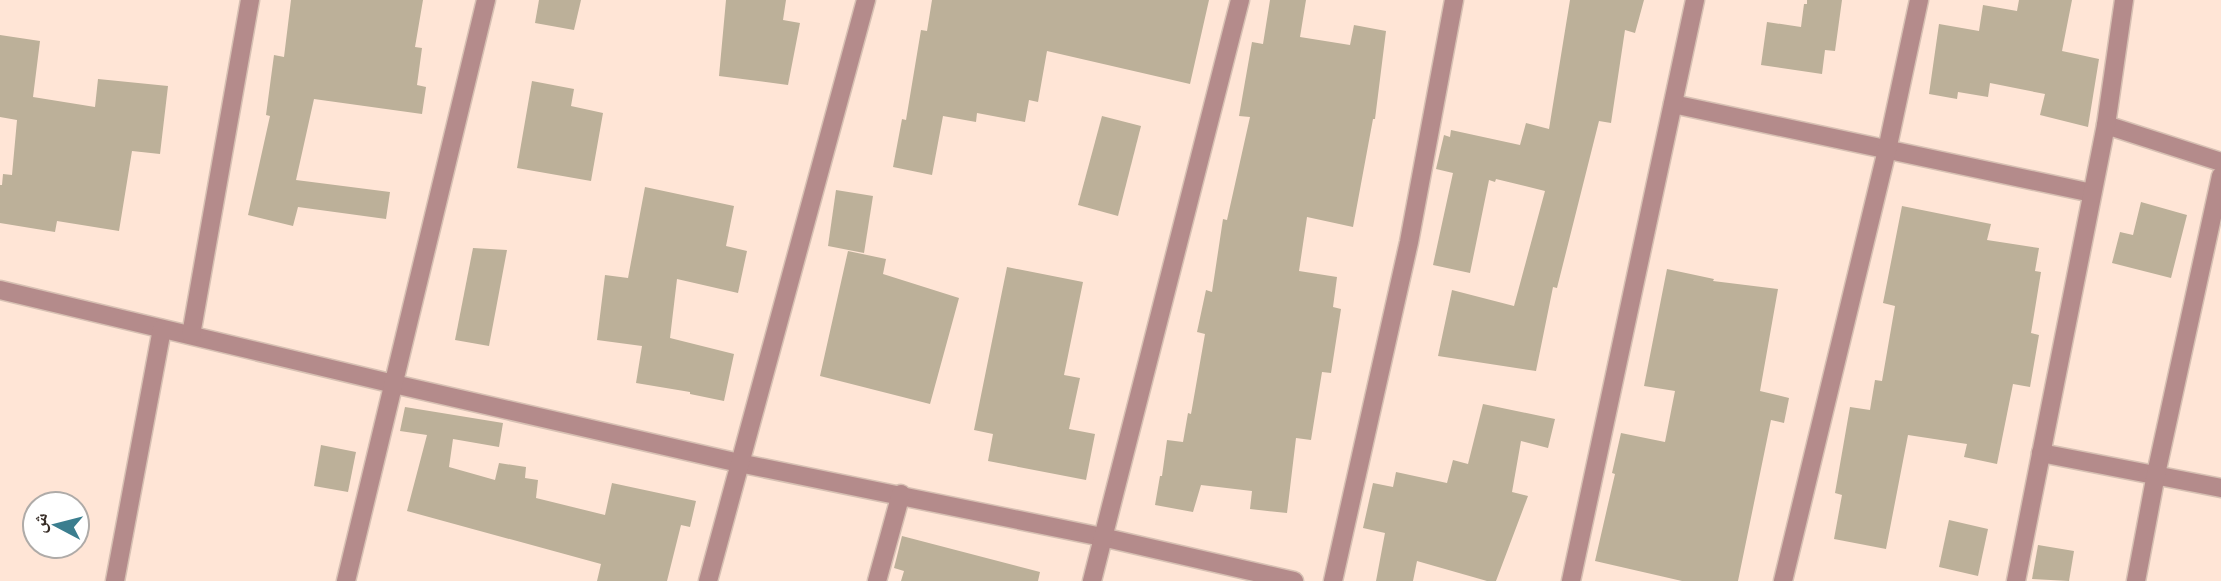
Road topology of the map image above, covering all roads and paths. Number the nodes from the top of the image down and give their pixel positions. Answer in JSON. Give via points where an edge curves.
{"nodes":[{"id":1,"x":250,"y":0,"type":"edge"},
{"id":2,"x":486,"y":0,"type":"edge"},
{"id":3,"x":866,"y":0,"type":"edge"},
{"id":4,"x":1240,"y":0,"type":"edge"},
{"id":5,"x":1454,"y":0,"type":"edge"},
{"id":6,"x":1695,"y":0,"type":"edge"},
{"id":7,"x":1919,"y":0,"type":"edge"},
{"id":8,"x":2124,"y":0,"type":"edge"},
{"id":9,"x":1673,"y":104,"type":"junction"},
{"id":10,"x":2106,"y":125,"type":"junction"},
{"id":11,"x":1887,"y":150,"type":"junction"},
{"id":12,"x":2221,"y":162,"type":"edge"},
{"id":13,"x":2221,"y":176,"type":"edge"},
{"id":14,"x":2092,"y":193,"type":"junction"},
{"id":15,"x":0,"y":290,"type":"edge"},
{"id":16,"x":162,"y":329,"type":"junction"},
{"id":17,"x":191,"y":335,"type":"junction"},
{"id":18,"x":394,"y":384,"type":"junction"},
{"id":19,"x":2041,"y":453,"type":"junction"},
{"id":20,"x":739,"y":463,"type":"junction"},
{"id":21,"x":2156,"y":474,"type":"junction"},
{"id":22,"x":2221,"y":488,"type":"edge"},
{"id":23,"x":901,"y":494,"type":"junction"},
{"id":24,"x":1102,"y":537,"type":"junction"},
{"id":25,"x":115,"y":581,"type":"edge"},
{"id":26,"x":346,"y":581,"type":"edge"},
{"id":27,"x":708,"y":581,"type":"edge"},
{"id":28,"x":877,"y":581,"type":"edge"},
{"id":29,"x":1092,"y":581,"type":"edge"},
{"id":30,"x":1294,"y":581,"type":"edge"},
{"id":31,"x":1333,"y":581,"type":"edge"},
{"id":32,"x":1572,"y":581,"type":"edge"},
{"id":33,"x":1783,"y":581,"type":"edge"},
{"id":34,"x":2016,"y":581,"type":"edge"},
{"id":35,"x":2136,"y":581,"type":"edge"}],
"edges":[{"from":1,"to":17,"type":"street"},
{"from":2,"to":18,"type":"street"},
{"from":3,"to":20,"type":"street"},
{"from":4,"to":24,"type":"street"},
{"from":5,"to":31,"type":"street","via":[[1409,242]]},
{"from":6,"to":9,"type":"street"},
{"from":7,"to":11,"type":"street"},
{"from":8,"to":10,"type":"street"},
{"from":9,"to":11,"type":"street"},
{"from":9,"to":32,"type":"street"},
{"from":10,"to":12,"type":"street"},
{"from":10,"to":14,"type":"street"},
{"from":11,"to":14,"type":"street"},
{"from":11,"to":33,"type":"street"},
{"from":13,"to":21,"type":"street"},
{"from":14,"to":19,"type":"street"},
{"from":15,"to":16,"type":"street"},
{"from":16,"to":17,"type":"street"},
{"from":16,"to":25,"type":"street"},
{"from":17,"to":18,"type":"street"},
{"from":18,"to":20,"type":"street"},
{"from":18,"to":26,"type":"street"},
{"from":19,"to":21,"type":"street"},
{"from":19,"to":34,"type":"street"},
{"from":20,"to":23,"type":"street"},
{"from":20,"to":27,"type":"street"},
{"from":21,"to":22,"type":"street"},
{"from":21,"to":35,"type":"street"},
{"from":23,"to":24,"type":"street"},
{"from":23,"to":28,"type":"street"},
{"from":24,"to":29,"type":"street"},
{"from":24,"to":30,"type":"street"}]}
